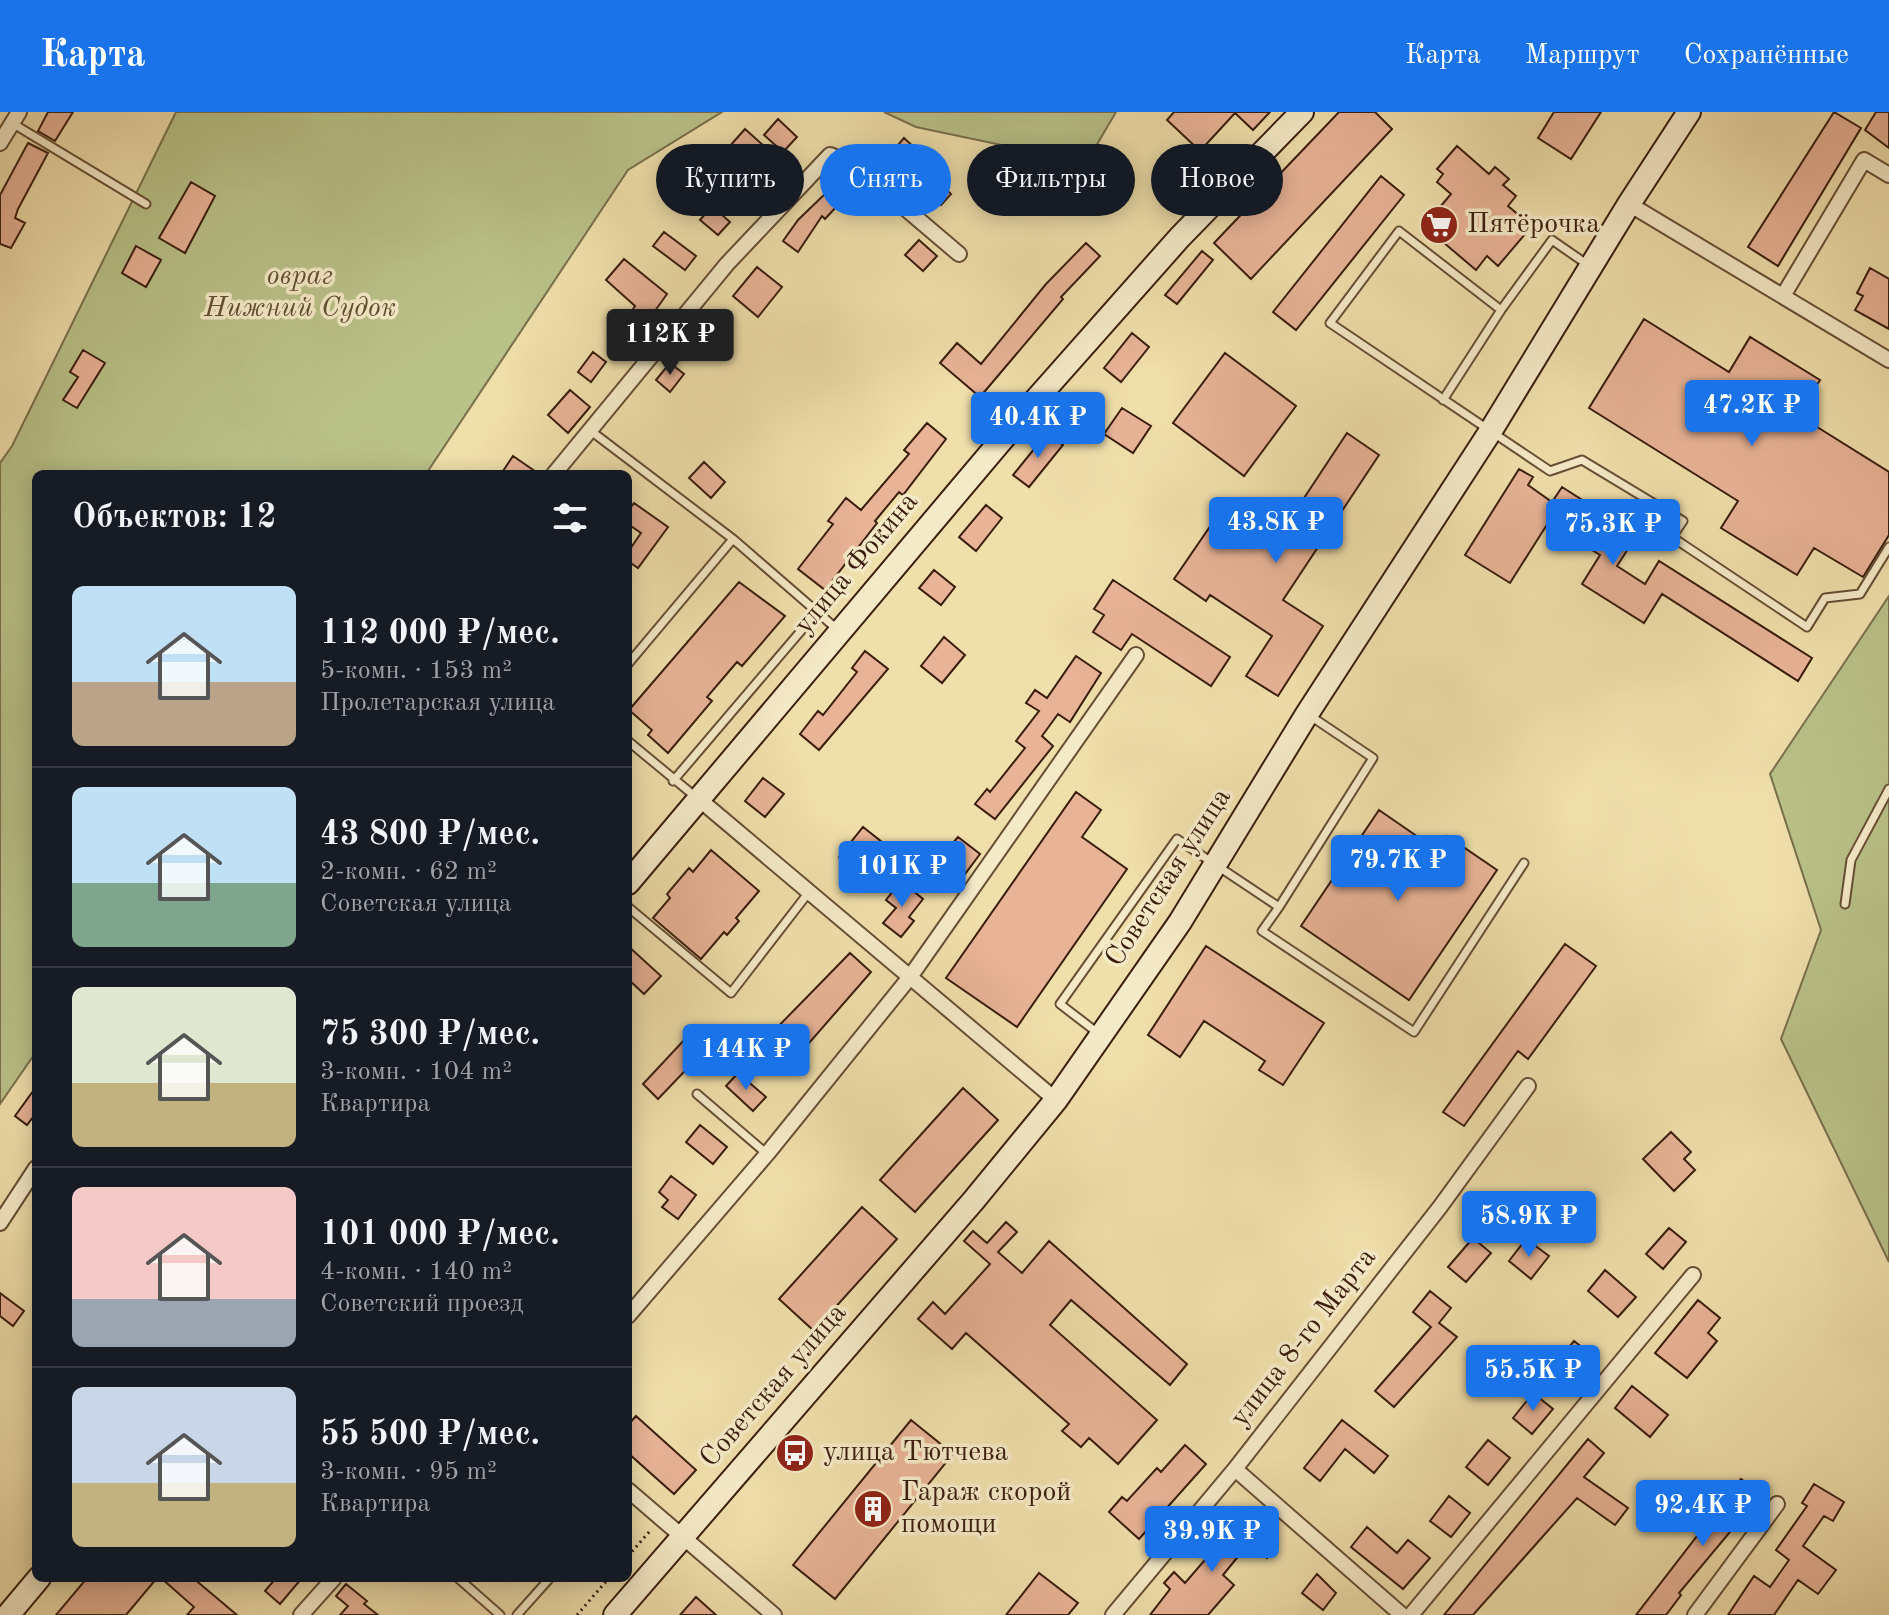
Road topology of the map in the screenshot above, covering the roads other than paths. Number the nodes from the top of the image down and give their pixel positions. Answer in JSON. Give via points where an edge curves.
{"nodes":[{"id":1,"x":1302,"y":112,"type":"edge"},
{"id":2,"x":1689,"y":112,"type":"edge"},
{"id":3,"x":16,"y":118,"type":"edge"},
{"id":4,"x":0,"y":143,"type":"edge"},
{"id":5,"x":1889,"y":175,"type":"edge"},
{"id":6,"x":146,"y":204,"type":"dead end"},
{"id":7,"x":1629,"y":204,"type":"junction"},
{"id":8,"x":959,"y":254,"type":"dead end"},
{"id":9,"x":1590,"y":267,"type":"junction"},
{"id":10,"x":1783,"y":296,"type":"junction"},
{"id":11,"x":1501,"y":310,"type":"junction"},
{"id":12,"x":1889,"y":360,"type":"edge"},
{"id":13,"x":1443,"y":400,"type":"junction"},
{"id":14,"x":591,"y":431,"type":"junction"},
{"id":15,"x":1490,"y":432,"type":"junction"},
{"id":16,"x":557,"y":470,"type":"edge"},
{"id":17,"x":733,"y":539,"type":"junction"},
{"id":18,"x":1889,"y":547,"type":"edge"},
{"id":19,"x":817,"y":612,"type":"junction"},
{"id":20,"x":840,"y":631,"type":"junction"},
{"id":21,"x":1136,"y":655,"type":"dead end"},
{"id":22,"x":632,"y":659,"type":"edge"},
{"id":23,"x":1307,"y":714,"type":"junction"},
{"id":24,"x":632,"y":745,"type":"edge"},
{"id":25,"x":673,"y":781,"type":"junction"},
{"id":26,"x":1889,"y":789,"type":"edge"},
{"id":27,"x":700,"y":800,"type":"junction"},
{"id":28,"x":1524,"y":863,"type":"dead end"},
{"id":29,"x":1215,"y":866,"type":"junction"},
{"id":30,"x":632,"y":878,"type":"edge"},
{"id":31,"x":809,"y":892,"type":"junction"},
{"id":32,"x":1845,"y":904,"type":"dead end"},
{"id":33,"x":1279,"y":907,"type":"junction"},
{"id":34,"x":632,"y":910,"type":"edge"},
{"id":35,"x":910,"y":977,"type":"junction"},
{"id":36,"x":1100,"y":1035,"type":"junction"},
{"id":37,"x":1528,"y":1086,"type":"dead end"},
{"id":38,"x":697,"y":1094,"type":"dead end"},
{"id":39,"x":1056,"y":1100,"type":"junction"},
{"id":40,"x":767,"y":1154,"type":"junction"},
{"id":41,"x":32,"y":1174,"type":"edge"},
{"id":42,"x":0,"y":1223,"type":"edge"},
{"id":43,"x":1693,"y":1275,"type":"dead end"},
{"id":44,"x":632,"y":1311,"type":"edge"},
{"id":45,"x":1235,"y":1469,"type":"junction"},
{"id":46,"x":632,"y":1493,"type":"edge"},
{"id":47,"x":1777,"y":1504,"type":"dead end"},
{"id":48,"x":683,"y":1538,"type":"junction"},
{"id":49,"x":36,"y":1582,"type":"edge"},
{"id":50,"x":330,"y":1582,"type":"edge"},
{"id":51,"x":463,"y":1582,"type":"edge"},
{"id":52,"x":546,"y":1582,"type":"edge"},
{"id":53,"x":8,"y":1615,"type":"edge"},
{"id":54,"x":301,"y":1615,"type":"edge"},
{"id":55,"x":500,"y":1615,"type":"edge"},
{"id":56,"x":517,"y":1615,"type":"edge"},
{"id":57,"x":615,"y":1615,"type":"edge"},
{"id":58,"x":774,"y":1615,"type":"edge"},
{"id":59,"x":1113,"y":1615,"type":"edge"},
{"id":60,"x":1402,"y":1615,"type":"edge"},
{"id":61,"x":1411,"y":1615,"type":"edge"},
{"id":62,"x":1695,"y":1615,"type":"edge"}],
"edges":[{"from":1,"to":20,"type":"main road","name":"улица Фокина","via":[[1170,249]]},
{"from":2,"to":7,"type":"main road","name":"Советская улица"},
{"from":3,"to":4,"type":"street"},
{"from":3,"to":6,"type":"lane"},
{"from":5,"to":10,"type":"street","via":[[1864,160]]},
{"from":7,"to":9,"type":"main road","name":"Советская улица"},
{"from":7,"to":10,"type":"street"},
{"from":8,"to":14,"type":"street","via":[[853,164],[830,155],[727,264]]},
{"from":9,"to":11,"type":"lane","via":[[1552,240]]},
{"from":9,"to":15,"type":"main road","name":"Советская улица"},
{"from":10,"to":12,"type":"street"},
{"from":11,"to":13,"type":"lane"},
{"from":11,"to":13,"type":"lane","via":[[1399,231],[1330,323]]},
{"from":13,"to":15,"type":"lane"},
{"from":14,"to":16,"type":"street"},
{"from":14,"to":17,"type":"lane"},
{"from":15,"to":18,"type":"lane","via":[[1550,471],[1582,460],[1670,513],[1683,521],[1672,537],[1807,627],[1825,598],[1860,594]]},
{"from":15,"to":23,"type":"main road","name":"Советская улица"},
{"from":17,"to":19,"type":"lane"},
{"from":17,"to":22,"type":"lane"},
{"from":19,"to":20,"type":"lane"},
{"from":19,"to":25,"type":"lane"},
{"from":20,"to":27,"type":"main road","name":"улица Фокина"},
{"from":21,"to":35,"type":"street"},
{"from":23,"to":29,"type":"main road","name":"Советская улица"},
{"from":23,"to":33,"type":"lane","via":[[1373,758]]},
{"from":24,"to":25,"type":"lane"},
{"from":25,"to":27,"type":"lane"},
{"from":26,"to":32,"type":"lane","via":[[1851,860]]},
{"from":27,"to":30,"type":"main road","name":"улица Фокина"},
{"from":27,"to":31,"type":"street"},
{"from":28,"to":33,"type":"lane","via":[[1414,1032],[1262,931]]},
{"from":29,"to":33,"type":"lane"},
{"from":29,"to":36,"type":"main road","name":"Советская улица"},
{"from":29,"to":36,"type":"lane","via":[[1177,839],[1060,1004]]},
{"from":31,"to":34,"type":"lane","via":[[731,993]]},
{"from":31,"to":35,"type":"street"},
{"from":35,"to":39,"type":"street"},
{"from":35,"to":40,"type":"street"},
{"from":36,"to":39,"type":"main road","name":"Советская улица"},
{"from":37,"to":45,"type":"street","name":"улица 8-го Марта"},
{"from":38,"to":40,"type":"lane"},
{"from":39,"to":48,"type":"main road","name":"Советская улица"},
{"from":40,"to":44,"type":"street"},
{"from":41,"to":42,"type":"street"},
{"from":43,"to":61,"type":"street"},
{"from":45,"to":59,"type":"street","name":"улица 8-го Марта"},
{"from":45,"to":60,"type":"street"},
{"from":46,"to":48,"type":"street"},
{"from":47,"to":62,"type":"street"},
{"from":48,"to":57,"type":"main road","name":"Советская улица"},
{"from":48,"to":58,"type":"street"},
{"from":49,"to":53,"type":"main road"},
{"from":50,"to":54,"type":"street"},
{"from":51,"to":55,"type":"lane"},
{"from":52,"to":56,"type":"lane"}]}
